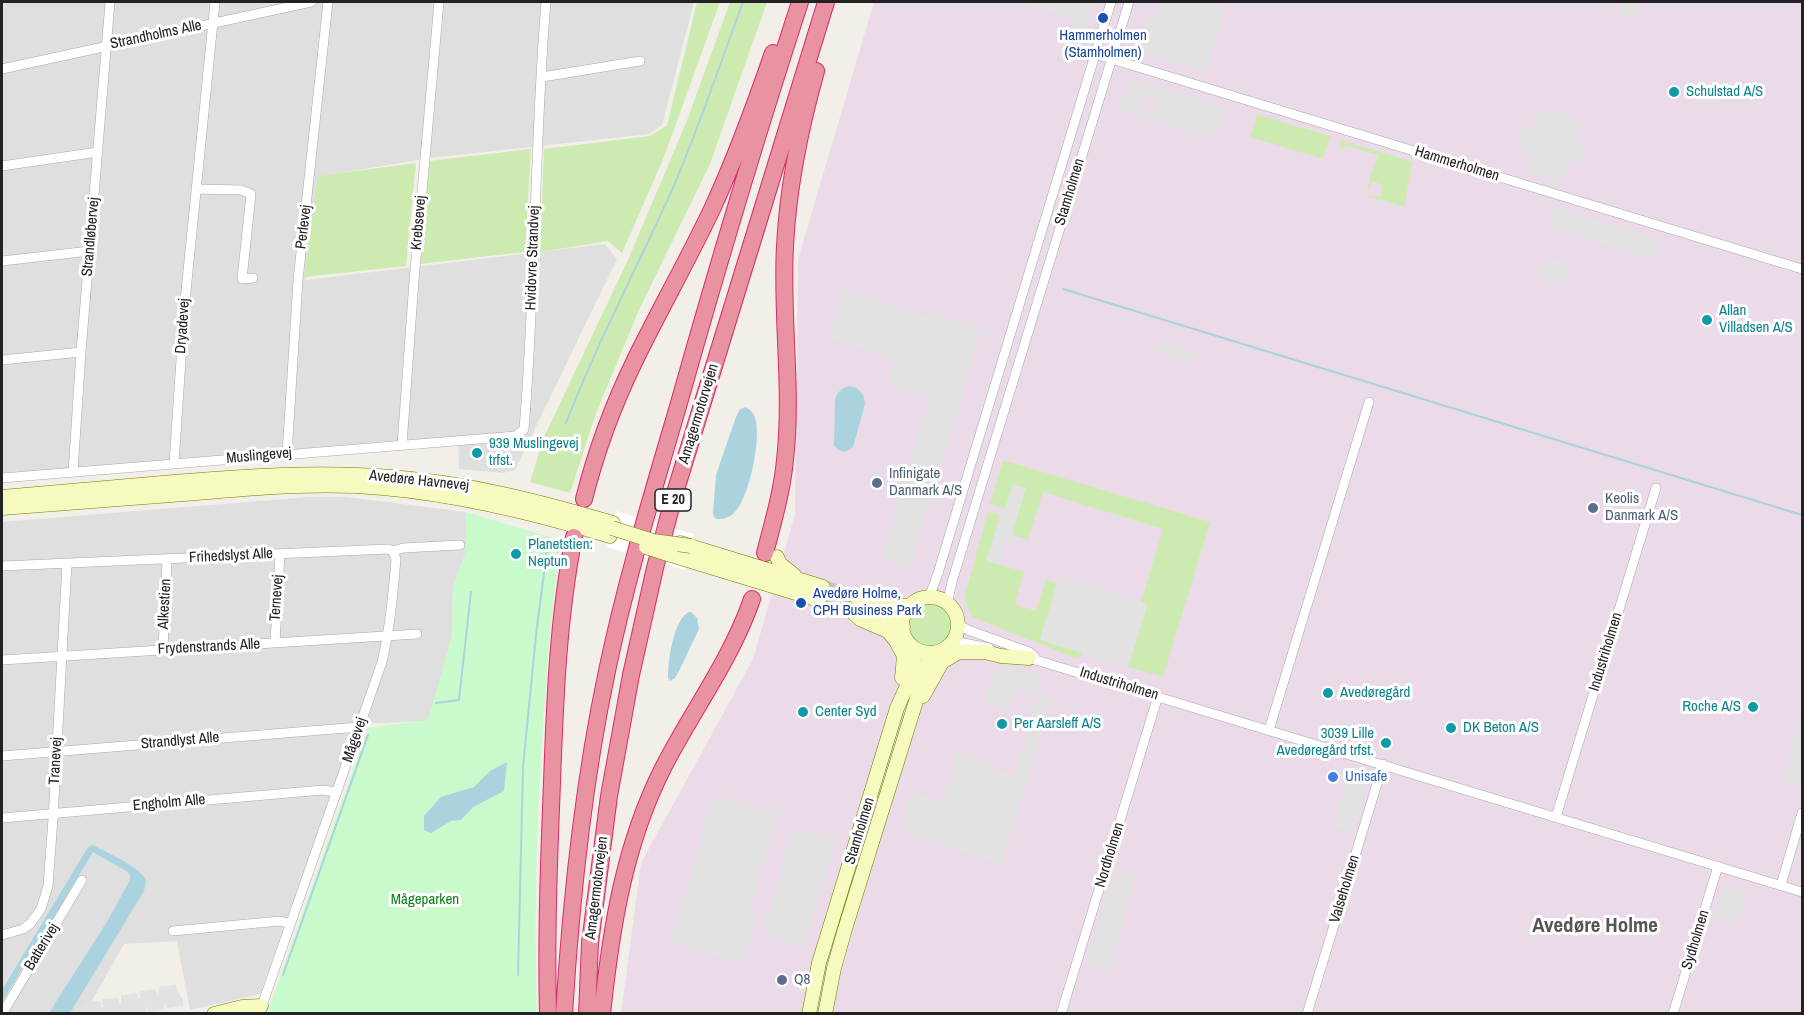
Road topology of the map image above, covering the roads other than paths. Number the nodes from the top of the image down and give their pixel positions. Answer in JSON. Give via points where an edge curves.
{"nodes":[{"id":1,"x":110,"y":2,"type":"edge"},
{"id":2,"x":215,"y":2,"type":"edge"},
{"id":3,"x":311,"y":2,"type":"edge"},
{"id":4,"x":328,"y":2,"type":"edge"},
{"id":5,"x":439,"y":2,"type":"edge"},
{"id":6,"x":546,"y":2,"type":"edge"},
{"id":7,"x":791,"y":2,"type":"edge"},
{"id":8,"x":800,"y":2,"type":"edge"},
{"id":9,"x":826,"y":2,"type":"edge"},
{"id":10,"x":835,"y":2,"type":"edge"},
{"id":11,"x":1111,"y":2,"type":"edge"},
{"id":12,"x":1129,"y":2,"type":"edge"},
{"id":13,"x":213,"y":22,"type":"junction"},
{"id":14,"x":107,"y":46,"type":"junction"},
{"id":15,"x":1095,"y":54,"type":"junction"},
{"id":16,"x":1111,"y":59,"type":"junction"},
{"id":17,"x":640,"y":61,"type":"dead end"},
{"id":18,"x":2,"y":69,"type":"edge"},
{"id":19,"x":542,"y":77,"type":"junction"},
{"id":20,"x":98,"y":152,"type":"junction"},
{"id":21,"x":2,"y":166,"type":"edge"},
{"id":22,"x":196,"y":189,"type":"junction"},
{"id":23,"x":90,"y":251,"type":"junction"},
{"id":24,"x":2,"y":261,"type":"edge"},
{"id":25,"x":1803,"y":269,"type":"edge"},
{"id":26,"x":253,"y":278,"type":"dead end"},
{"id":27,"x":1014,"y":321,"type":"junction"},
{"id":28,"x":1029,"y":326,"type":"junction"},
{"id":29,"x":81,"y":352,"type":"junction"},
{"id":30,"x":2,"y":360,"type":"edge"},
{"id":31,"x":1369,"y":402,"type":"dead end"},
{"id":32,"x":516,"y":436,"type":"joint"},
{"id":33,"x":402,"y":445,"type":"junction"},
{"id":34,"x":287,"y":454,"type":"junction"},
{"id":35,"x":174,"y":463,"type":"junction"},
{"id":36,"x":73,"y":472,"type":"junction"},
{"id":37,"x":2,"y":478,"type":"edge"},
{"id":38,"x":1656,"y":488,"type":"dead end"},
{"id":39,"x":2,"y":497,"type":"edge"},
{"id":40,"x":2,"y":508,"type":"edge"},
{"id":41,"x":579,"y":521,"type":"junction"},
{"id":42,"x":611,"y":529,"type":"junction"},
{"id":43,"x":460,"y":545,"type":"dead end"},
{"id":44,"x":393,"y":551,"type":"junction"},
{"id":45,"x":689,"y":553,"type":"junction"},
{"id":46,"x":280,"y":554,"type":"junction"},
{"id":47,"x":167,"y":559,"type":"junction"},
{"id":48,"x":67,"y":563,"type":"junction"},
{"id":49,"x":763,"y":563,"type":"junction"},
{"id":50,"x":2,"y":566,"type":"edge"},
{"id":51,"x":801,"y":580,"type":"junction"},
{"id":52,"x":929,"y":598,"type":"junction"},
{"id":53,"x":752,"y":599,"type":"joint"},
{"id":54,"x":852,"y":603,"type":"junction"},
{"id":55,"x":947,"y":604,"type":"junction"},
{"id":56,"x":912,"y":605,"type":"junction"},
{"id":57,"x":958,"y":624,"type":"junction"},
{"id":58,"x":903,"y":627,"type":"junction"},
{"id":59,"x":417,"y":634,"type":"dead end"},
{"id":60,"x":388,"y":636,"type":"junction"},
{"id":61,"x":953,"y":641,"type":"junction"},
{"id":62,"x":275,"y":643,"type":"junction"},
{"id":63,"x":163,"y":649,"type":"junction"},
{"id":64,"x":917,"y":650,"type":"junction"},
{"id":65,"x":931,"y":653,"type":"junction"},
{"id":66,"x":63,"y":656,"type":"junction"},
{"id":67,"x":1033,"y":659,"type":"junction"},
{"id":68,"x":2,"y":660,"type":"edge"},
{"id":69,"x":1158,"y":696,"type":"junction"},
{"id":70,"x":897,"y":708,"type":"junction"},
{"id":71,"x":911,"y":715,"type":"junction"},
{"id":72,"x":359,"y":727,"type":"junction"},
{"id":73,"x":1269,"y":730,"type":"junction"},
{"id":74,"x":56,"y":752,"type":"junction"},
{"id":75,"x":2,"y":756,"type":"edge"},
{"id":76,"x":1383,"y":764,"type":"junction"},
{"id":77,"x":337,"y":792,"type":"junction"},
{"id":78,"x":53,"y":813,"type":"junction"},
{"id":79,"x":1803,"y":813,"type":"edge"},
{"id":80,"x":1556,"y":817,"type":"junction"},
{"id":81,"x":2,"y":818,"type":"edge"},
{"id":82,"x":1718,"y":866,"type":"junction"},
{"id":83,"x":82,"y":880,"type":"dead end"},
{"id":84,"x":1781,"y":885,"type":"junction"},
{"id":85,"x":1803,"y":892,"type":"edge"},
{"id":86,"x":290,"y":924,"type":"junction"},
{"id":87,"x":173,"y":931,"type":"dead end"},
{"id":88,"x":2,"y":935,"type":"edge"},
{"id":89,"x":260,"y":1010,"type":"edge"},
{"id":90,"x":2,"y":1014,"type":"edge"},
{"id":91,"x":214,"y":1014,"type":"edge"},
{"id":92,"x":548,"y":1014,"type":"edge"},
{"id":93,"x":564,"y":1014,"type":"edge"},
{"id":94,"x":587,"y":1014,"type":"edge"},
{"id":95,"x":602,"y":1014,"type":"edge"},
{"id":96,"x":809,"y":1014,"type":"edge"},
{"id":97,"x":825,"y":1014,"type":"edge"},
{"id":98,"x":1061,"y":1014,"type":"edge"},
{"id":99,"x":1307,"y":1014,"type":"edge"},
{"id":100,"x":1673,"y":1014,"type":"edge"}],
"edges":[{"from":1,"to":14,"type":"street","name":"Strandløbervej"},
{"from":2,"to":13,"type":"street","name":"Dryadevej"},
{"from":3,"to":13,"type":"street","name":"Strandholms Alle"},
{"from":4,"to":34,"type":"street","name":"Perlevej","via":[[298,280]]},
{"from":5,"to":33,"type":"street","name":"Krebsevej"},
{"from":6,"to":19,"type":"street","name":"Hvidovre Strandvej"},
{"from":7,"to":41,"type":"highway","via":[[750,119],[713,206],[616,403]]},
{"from":8,"to":93,"type":"highway","name":"Amagermotorvejen","number":"E 20","via":[[704,316],[620,613],[585,795]]},
{"from":9,"to":94,"type":"highway","name":"Amagermotorvejen","number":"E 20","via":[[655,568],[609,796],[590,943]]},
{"from":10,"to":49,"type":"highway","via":[[791,184],[783,301],[788,393],[785,458]]},
{"from":11,"to":15,"type":"street","name":"Stamholmen"},
{"from":12,"to":16,"type":"street","name":"Stamholmen"},
{"from":13,"to":14,"type":"street","name":"Strandholms Alle"},
{"from":13,"to":22,"type":"street","name":"Dryadevej"},
{"from":14,"to":18,"type":"street","name":"Strandholms Alle"},
{"from":14,"to":20,"type":"street","name":"Strandløbervej"},
{"from":15,"to":16,"type":"street"},
{"from":15,"to":27,"type":"street","name":"Stamholmen"},
{"from":16,"to":25,"type":"street","name":"Hammerholmen"},
{"from":16,"to":28,"type":"street","name":"Stamholmen"},
{"from":17,"to":19,"type":"street"},
{"from":19,"to":32,"type":"street","name":"Hvidovre Strandvej","via":[[527,392],[524,429]]},
{"from":20,"to":21,"type":"street"},
{"from":20,"to":23,"type":"street","name":"Strandløbervej"},
{"from":22,"to":26,"type":"street","via":[[241,190],[251,194],[242,279]]},
{"from":22,"to":35,"type":"street","name":"Dryadevej"},
{"from":23,"to":24,"type":"street"},
{"from":23,"to":29,"type":"street","name":"Strandløbervej"},
{"from":27,"to":28,"type":"street"},
{"from":27,"to":52,"type":"street","name":"Stamholmen"},
{"from":28,"to":55,"type":"street","name":"Stamholmen"},
{"from":29,"to":30,"type":"street"},
{"from":29,"to":36,"type":"street","name":"Strandløbervej"},
{"from":31,"to":73,"type":"street"},
{"from":32,"to":33,"type":"street","name":"Muslingevej"},
{"from":33,"to":34,"type":"street","name":"Muslingevej"},
{"from":34,"to":35,"type":"street","name":"Muslingevej"},
{"from":35,"to":36,"type":"street","name":"Muslingevej"},
{"from":36,"to":37,"type":"street","name":"Muslingevej"},
{"from":38,"to":80,"type":"street","name":"Industriholmen"},
{"from":39,"to":41,"type":"street","name":"Avedøre Havnevej","via":[[245,477],[342,474],[482,488],[537,500]]},
{"from":40,"to":41,"type":"street","name":"Avedøre Havnevej","via":[[243,489],[343,486],[477,501]]},
{"from":41,"to":42,"type":"street","name":"Avedøre Havnevej"},
{"from":41,"to":92,"type":"highway","via":[[569,561],[554,724]]},
{"from":42,"to":45,"type":"street","name":"Avedøre Havnevej","bridge":true},
{"from":42,"to":45,"type":"street","name":"Avedøre Havnevej","bridge":true,"via":[[662,552]]},
{"from":43,"to":44,"type":"street","name":"Frihedslyst Alle"},
{"from":44,"to":46,"type":"street","name":"Frihedslyst Alle"},
{"from":44,"to":60,"type":"street","name":"Mågevej","via":[[396,559]]},
{"from":45,"to":49,"type":"street","name":"Avedøre Havnevej"},
{"from":46,"to":47,"type":"street","name":"Frihedslyst Alle"},
{"from":46,"to":62,"type":"street","name":"Ternevej"},
{"from":47,"to":48,"type":"street","name":"Frihedslyst Alle"},
{"from":47,"to":63,"type":"street","name":"Alkestien"},
{"from":48,"to":50,"type":"street","name":"Frihedslyst Alle"},
{"from":48,"to":66,"type":"street","name":"Tranevej"},
{"from":49,"to":51,"type":"street","name":"Avedøre Havnevej"},
{"from":49,"to":51,"type":"street","via":[[780,564]]},
{"from":49,"to":51,"type":"street","name":"Avedøre Havnevej","via":[[821,594]]},
{"from":49,"to":53,"type":"street"},
{"from":52,"to":55,"type":"street"},
{"from":52,"to":56,"type":"street"},
{"from":53,"to":95,"type":"highway","via":[[735,642],[662,770],[638,827],[618,896]]},
{"from":54,"to":56,"type":"street"},
{"from":54,"to":58,"type":"street"},
{"from":54,"to":70,"type":"street","via":[[860,619],[888,631],[904,656]]},
{"from":55,"to":57,"type":"street"},
{"from":56,"to":58,"type":"street"},
{"from":57,"to":61,"type":"street"},
{"from":57,"to":67,"type":"street","name":"Industriholmen","via":[[1029,652]]},
{"from":58,"to":64,"type":"street","via":[[908,642]]},
{"from":59,"to":60,"type":"street","name":"Frydenstrands Alle"},
{"from":60,"to":62,"type":"street","name":"Frydenstrands Alle"},
{"from":60,"to":72,"type":"street","name":"Mågevej"},
{"from":61,"to":65,"type":"street","via":[[941,651]]},
{"from":61,"to":67,"type":"street","name":"Industriholmen"},
{"from":62,"to":63,"type":"street","name":"Frydenstrands Alle"},
{"from":63,"to":66,"type":"street","name":"Frydenstrands Alle"},
{"from":64,"to":65,"type":"street"},
{"from":64,"to":70,"type":"street","name":"Stamholmen"},
{"from":65,"to":71,"type":"street","name":"Stamholmen"},
{"from":66,"to":68,"type":"street","name":"Frydenstrands Alle"},
{"from":66,"to":74,"type":"street","name":"Tranevej"},
{"from":67,"to":69,"type":"street","name":"Industriholmen"},
{"from":67,"to":71,"type":"street","via":[[959,652],[942,662]]},
{"from":69,"to":73,"type":"street","name":"Industriholmen"},
{"from":69,"to":98,"type":"street","name":"Nordholmen"},
{"from":70,"to":96,"type":"street","name":"Stamholmen","via":[[819,963]]},
{"from":71,"to":97,"type":"street","name":"Stamholmen","via":[[842,939]]},
{"from":72,"to":74,"type":"street","name":"Strandlyst Alle"},
{"from":72,"to":77,"type":"street","name":"Mågevej"},
{"from":73,"to":76,"type":"street","name":"Industriholmen"},
{"from":74,"to":75,"type":"street","name":"Strandlyst Alle"},
{"from":74,"to":78,"type":"street","name":"Tranevej"},
{"from":76,"to":80,"type":"street","name":"Industriholmen"},
{"from":76,"to":99,"type":"street","name":"Valseholmen"},
{"from":77,"to":78,"type":"street","name":"Engholm Alle","via":[[323,790]]},
{"from":77,"to":86,"type":"street","name":"Mågevej"},
{"from":78,"to":81,"type":"street","name":"Engholm Alle"},
{"from":78,"to":88,"type":"street","name":"Tranevej","via":[[48,886],[41,909],[23,929]]},
{"from":79,"to":84,"type":"street"},
{"from":80,"to":82,"type":"street","name":"Industriholmen"},
{"from":82,"to":84,"type":"street","name":"Industriholmen"},
{"from":82,"to":100,"type":"street","name":"Sydholmen"},
{"from":83,"to":90,"type":"street","name":"Batterivej"},
{"from":84,"to":85,"type":"street","name":"Industriholmen"},
{"from":86,"to":87,"type":"street","via":[[280,921]]},
{"from":86,"to":89,"type":"street","name":"Mågevej"},
{"from":89,"to":91,"type":"street","via":[[242,1007]]}]}
